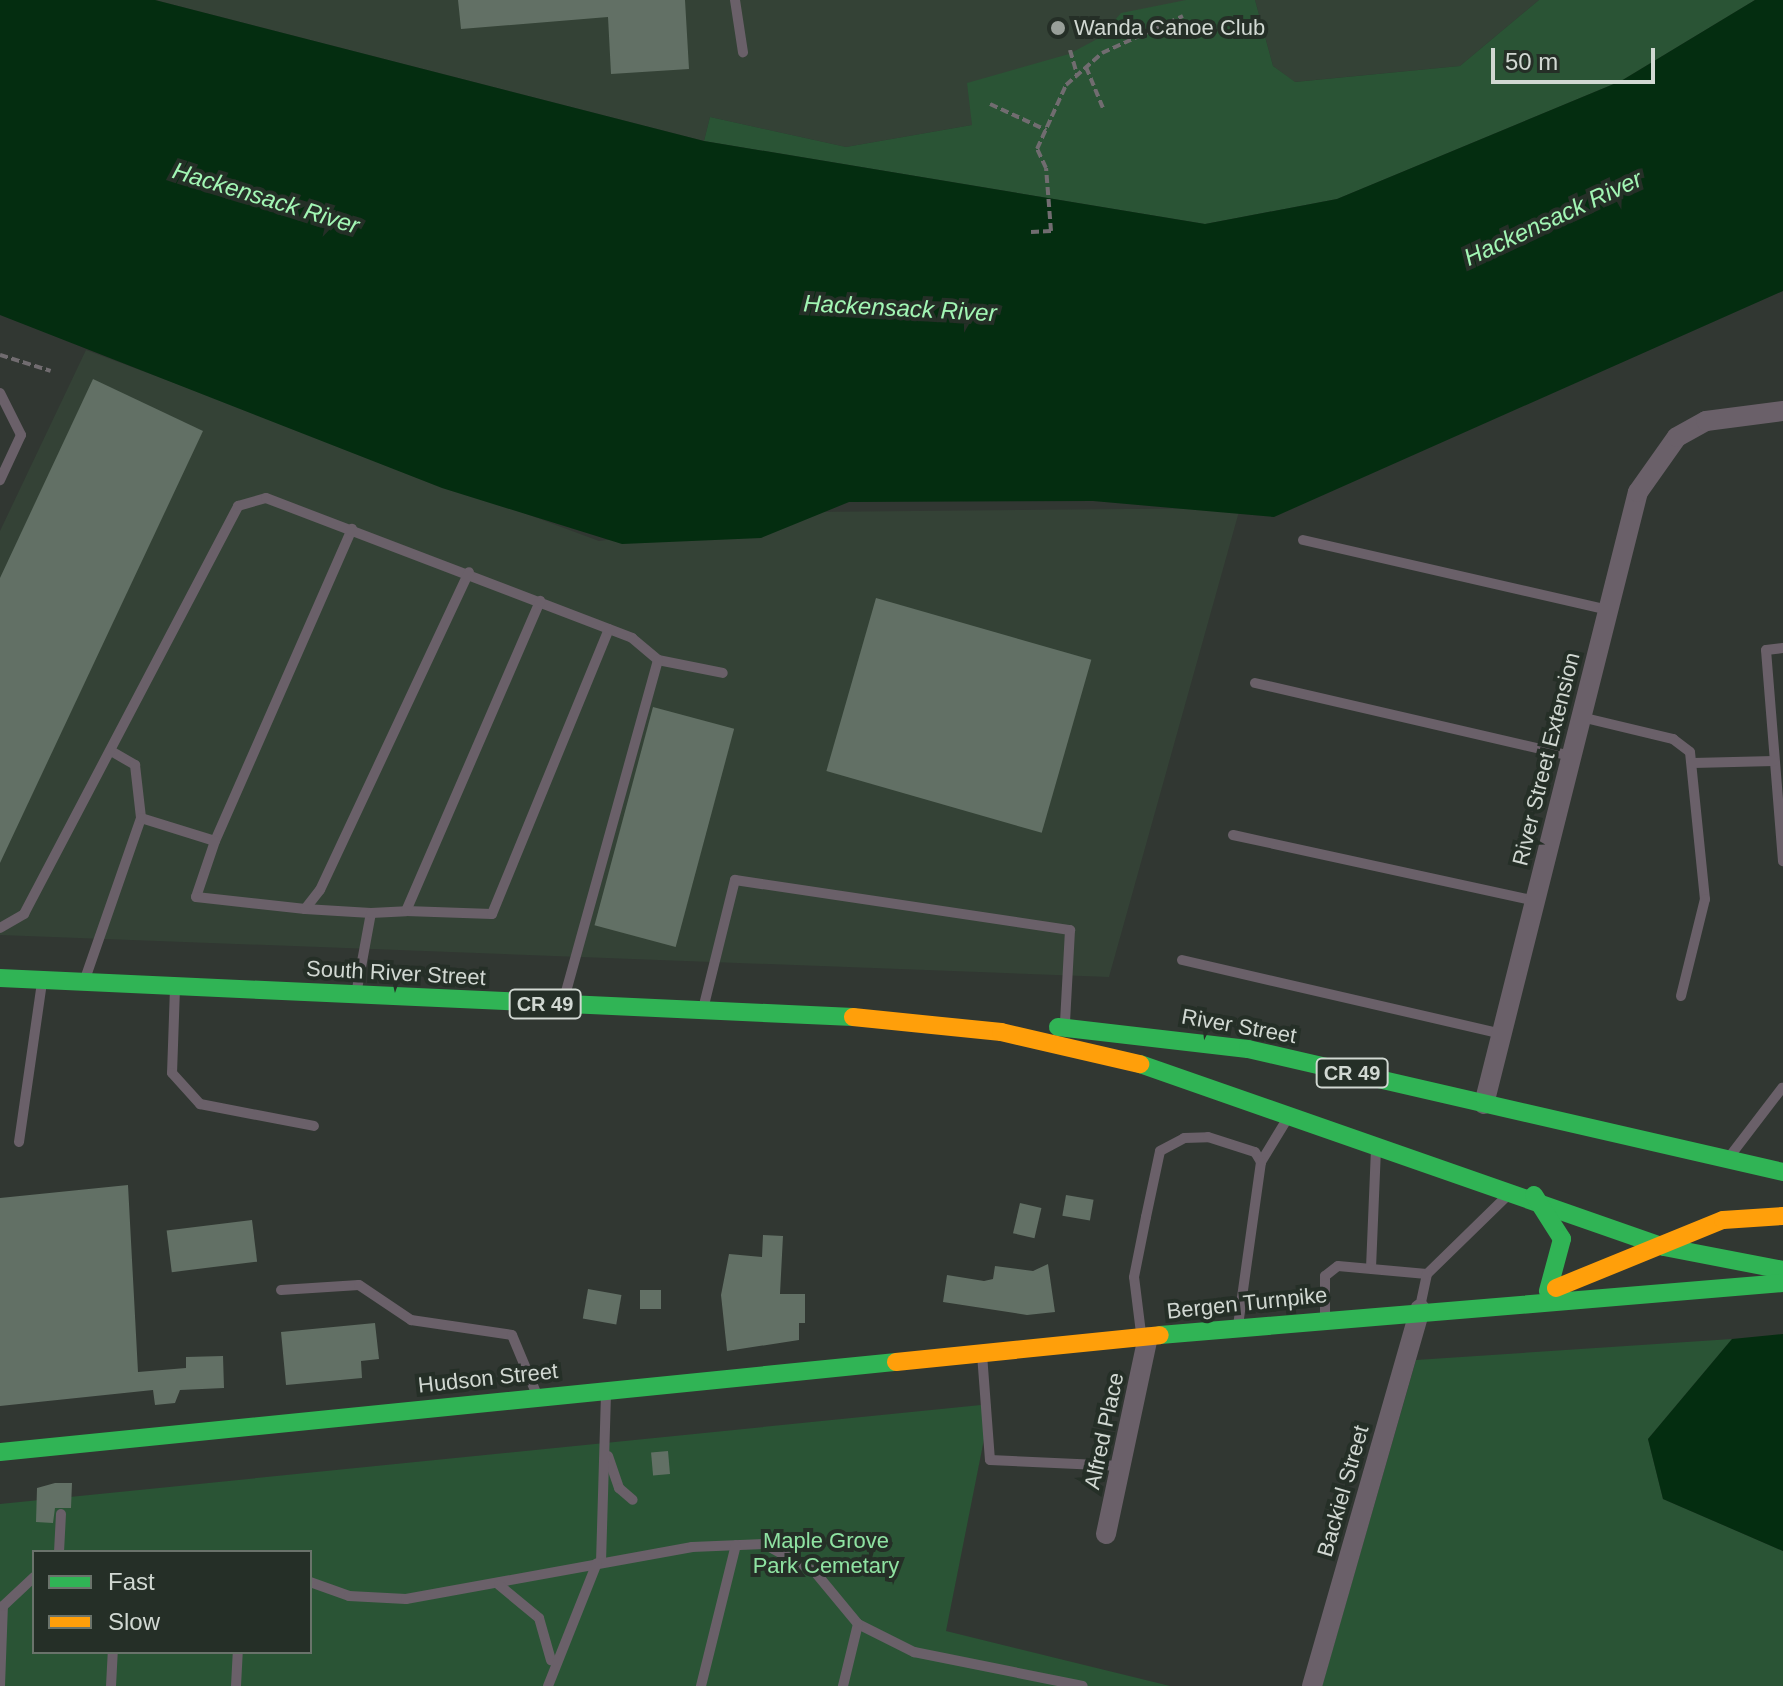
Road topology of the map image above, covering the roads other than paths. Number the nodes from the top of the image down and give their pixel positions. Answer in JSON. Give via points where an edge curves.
{"nodes":[{"id":1,"x":735,"y":0,"type":"edge"},
{"id":2,"x":743,"y":52,"type":"dead end"},
{"id":3,"x":0,"y":393,"type":"edge"},
{"id":4,"x":1783,"y":411,"type":"edge"},
{"id":5,"x":0,"y":480,"type":"edge"},
{"id":6,"x":352,"y":529,"type":"junction"},
{"id":7,"x":1303,"y":540,"type":"dead end"},
{"id":8,"x":469,"y":572,"type":"junction"},
{"id":9,"x":540,"y":601,"type":"junction"},
{"id":10,"x":1609,"y":610,"type":"junction"},
{"id":11,"x":609,"y":629,"type":"junction"},
{"id":12,"x":1783,"y":648,"type":"edge"},
{"id":13,"x":658,"y":660,"type":"junction"},
{"id":14,"x":723,"y":673,"type":"dead end"},
{"id":15,"x":1255,"y":683,"type":"dead end"},
{"id":16,"x":1581,"y":717,"type":"junction"},
{"id":17,"x":111,"y":751,"type":"junction"},
{"id":18,"x":1572,"y":756,"type":"junction"},
{"id":19,"x":1774,"y":761,"type":"junction"},
{"id":20,"x":1693,"y":763,"type":"junction"},
{"id":21,"x":141,"y":818,"type":"junction"},
{"id":22,"x":1233,"y":835,"type":"dead end"},
{"id":23,"x":215,"y":841,"type":"junction"},
{"id":24,"x":1783,"y":861,"type":"edge"},
{"id":25,"x":1535,"y":901,"type":"junction"},
{"id":26,"x":305,"y":909,"type":"junction"},
{"id":27,"x":406,"y":911,"type":"junction"},
{"id":28,"x":371,"y":913,"type":"junction"},
{"id":29,"x":0,"y":928,"type":"edge"},
{"id":30,"x":1182,"y":960,"type":"dead end"},
{"id":31,"x":0,"y":978,"type":"edge"},
{"id":32,"x":42,"y":980,"type":"junction"},
{"id":33,"x":84,"y":982,"type":"junction"},
{"id":34,"x":176,"y":986,"type":"junction"},
{"id":35,"x":356,"y":995,"type":"junction"},
{"id":36,"x":1681,"y":996,"type":"dead end"},
{"id":37,"x":562,"y":1005,"type":"junction"},
{"id":38,"x":702,"y":1011,"type":"junction"},
{"id":39,"x":914,"y":1020,"type":"junction"},
{"id":40,"x":1065,"y":1028,"type":"junction"},
{"id":41,"x":1502,"y":1034,"type":"junction"},
{"id":42,"x":1783,"y":1080,"type":"edge"},
{"id":43,"x":1783,"y":1089,"type":"edge"},
{"id":44,"x":1484,"y":1104,"type":"junction"},
{"id":45,"x":1292,"y":1110,"type":"junction"},
{"id":46,"x":314,"y":1126,"type":"dead end"},
{"id":47,"x":1377,"y":1139,"type":"junction"},
{"id":48,"x":19,"y":1142,"type":"dead end"},
{"id":49,"x":1728,"y":1159,"type":"junction"},
{"id":50,"x":1261,"y":1162,"type":"junction"},
{"id":51,"x":1783,"y":1172,"type":"edge"},
{"id":52,"x":1514,"y":1188,"type":"junction"},
{"id":53,"x":1533,"y":1194,"type":"junction"},
{"id":54,"x":1783,"y":1216,"type":"edge"},
{"id":55,"x":1664,"y":1247,"type":"junction"},
{"id":56,"x":1371,"y":1268,"type":"junction"},
{"id":57,"x":1783,"y":1270,"type":"edge"},
{"id":58,"x":1427,"y":1274,"type":"junction"},
{"id":59,"x":1783,"y":1283,"type":"edge"},
{"id":60,"x":281,"y":1290,"type":"dead end"},
{"id":61,"x":1548,"y":1291,"type":"junction"},
{"id":62,"x":1518,"y":1302,"type":"junction"},
{"id":63,"x":1420,"y":1309,"type":"junction"},
{"id":64,"x":1325,"y":1318,"type":"junction"},
{"id":65,"x":1237,"y":1328,"type":"junction"},
{"id":66,"x":1145,"y":1337,"type":"junction"},
{"id":67,"x":982,"y":1351,"type":"junction"},
{"id":68,"x":606,"y":1390,"type":"junction"},
{"id":69,"x":537,"y":1397,"type":"junction"},
{"id":70,"x":605,"y":1447,"type":"junction"},
{"id":71,"x":0,"y":1452,"type":"edge"},
{"id":72,"x":1121,"y":1466,"type":"junction"},
{"id":73,"x":633,"y":1500,"type":"dead end"},
{"id":74,"x":61,"y":1514,"type":"dead end"},
{"id":75,"x":1106,"y":1534,"type":"dead end"},
{"id":76,"x":736,"y":1545,"type":"junction"},
{"id":77,"x":59,"y":1550,"type":"edge"},
{"id":78,"x":599,"y":1563,"type":"junction"},
{"id":79,"x":32,"y":1579,"type":"edge"},
{"id":80,"x":312,"y":1583,"type":"edge"},
{"id":81,"x":499,"y":1585,"type":"junction"},
{"id":82,"x":858,"y":1624,"type":"junction"},
{"id":83,"x":113,"y":1654,"type":"edge"},
{"id":84,"x":238,"y":1654,"type":"edge"},
{"id":85,"x":551,"y":1670,"type":"junction"},
{"id":86,"x":1006,"y":1674,"type":"junction"},
{"id":87,"x":0,"y":1686,"type":"edge"},
{"id":88,"x":111,"y":1686,"type":"edge"},
{"id":89,"x":236,"y":1686,"type":"edge"},
{"id":90,"x":548,"y":1686,"type":"edge"},
{"id":91,"x":701,"y":1686,"type":"edge"},
{"id":92,"x":843,"y":1686,"type":"edge"},
{"id":93,"x":1003,"y":1686,"type":"edge"},
{"id":94,"x":1083,"y":1686,"type":"edge"},
{"id":95,"x":1312,"y":1686,"type":"edge"}],
"edges":[{"from":1,"to":2,"type":"lane"},
{"from":3,"to":5,"type":"lane","via":[[21,435]]},
{"from":4,"to":10,"type":"street","name":"River Street Extension","via":[[1730,415],[1677,437],[1638,492]]},
{"from":6,"to":8,"type":"lane"},
{"from":6,"to":17,"type":"lane","via":[[266,498],[238,506]]},
{"from":6,"to":23,"type":"lane"},
{"from":7,"to":10,"type":"lane"},
{"from":8,"to":9,"type":"lane"},
{"from":8,"to":26,"type":"lane","via":[[320,890]]},
{"from":9,"to":11,"type":"lane"},
{"from":9,"to":27,"type":"lane"},
{"from":10,"to":16,"type":"street","name":"River Street Extension"},
{"from":11,"to":13,"type":"lane"},
{"from":11,"to":27,"type":"lane","via":[[492,914]]},
{"from":12,"to":19,"type":"lane","via":[[1766,650]]},
{"from":13,"to":14,"type":"lane"},
{"from":13,"to":37,"type":"lane"},
{"from":15,"to":18,"type":"lane"},
{"from":16,"to":18,"type":"street","name":"River Street Extension"},
{"from":16,"to":20,"type":"lane","via":[[1673,739]]},
{"from":17,"to":21,"type":"lane","via":[[135,765]]},
{"from":17,"to":29,"type":"lane","via":[[24,914]]},
{"from":18,"to":25,"type":"street","name":"River Street Extension"},
{"from":19,"to":20,"type":"lane"},
{"from":19,"to":24,"type":"lane"},
{"from":20,"to":36,"type":"lane","via":[[1705,899]]},
{"from":21,"to":23,"type":"lane"},
{"from":21,"to":33,"type":"lane"},
{"from":22,"to":25,"type":"lane"},
{"from":23,"to":26,"type":"lane","via":[[196,897]]},
{"from":25,"to":41,"type":"street","name":"River Street Extension"},
{"from":26,"to":28,"type":"lane"},
{"from":27,"to":28,"type":"lane"},
{"from":28,"to":35,"type":"lane"},
{"from":30,"to":41,"type":"lane"},
{"from":31,"to":32,"type":"main road","name":"South River Street","number":"CR 49"},
{"from":32,"to":33,"type":"main road","name":"South River Street","number":"CR 49"},
{"from":32,"to":48,"type":"lane"},
{"from":33,"to":34,"type":"main road","name":"South River Street","number":"CR 49"},
{"from":34,"to":35,"type":"main road","name":"South River Street","number":"CR 49"},
{"from":34,"to":46,"type":"lane","via":[[172,1073],[200,1104]]},
{"from":35,"to":37,"type":"main road","name":"South River Street","number":"CR 49"},
{"from":37,"to":38,"type":"main road","name":"South River Street","number":"CR 49"},
{"from":38,"to":39,"type":"main road","name":"South River Street","number":"CR 49"},
{"from":38,"to":40,"type":"lane","via":[[735,880],[1070,930]]},
{"from":39,"to":40,"type":"main road","name":"River Street","number":"CR 49"},
{"from":39,"to":45,"type":"main road","name":"South River Street","number":"CR 49","via":[[1076,1047]]},
{"from":40,"to":44,"type":"main road","name":"River Street","number":"CR 49","via":[[1248,1049]]},
{"from":41,"to":44,"type":"street","name":"River Street Extension"},
{"from":42,"to":43,"type":"lane"},
{"from":43,"to":49,"type":"lane"},
{"from":44,"to":49,"type":"main road","name":"River Street","number":"CR 49"},
{"from":45,"to":47,"type":"main road","number":"CR 49"},
{"from":45,"to":50,"type":"lane"},
{"from":47,"to":52,"type":"main road","number":"CR 49"},
{"from":47,"to":56,"type":"lane"},
{"from":49,"to":51,"type":"main road","name":"River Street","number":"CR 49"},
{"from":50,"to":65,"type":"lane"},
{"from":50,"to":66,"type":"lane","via":[[1255,1152],[1208,1137],[1184,1138],[1160,1151],[1134,1277]]},
{"from":52,"to":53,"type":"main road","number":"CR 49"},
{"from":52,"to":58,"type":"lane","via":[[1463,1247]]},
{"from":53,"to":55,"type":"main road","number":"CR 49"},
{"from":53,"to":61,"type":"main road","via":[[1562,1239]]},
{"from":54,"to":55,"type":"main road","name":"Bergen Turnpike","via":[[1723,1220]]},
{"from":55,"to":57,"type":"main road","number":"CR 49"},
{"from":55,"to":61,"type":"main road","name":"Bergen Turnpike"},
{"from":56,"to":58,"type":"lane"},
{"from":56,"to":64,"type":"lane","via":[[1338,1266],[1325,1276]]},
{"from":58,"to":63,"type":"lane"},
{"from":59,"to":62,"type":"main road","name":"Bergen Turnpike"},
{"from":60,"to":69,"type":"lane","via":[[359,1285],[411,1320],[512,1335]]},
{"from":61,"to":62,"type":"main road","name":"Bergen Turnpike"},
{"from":62,"to":63,"type":"main road","name":"Bergen Turnpike"},
{"from":63,"to":64,"type":"main road","name":"Bergen Turnpike"},
{"from":63,"to":95,"type":"street","name":"Backiel Street"},
{"from":64,"to":65,"type":"main road","name":"Bergen Turnpike"},
{"from":65,"to":66,"type":"main road","name":"Bergen Turnpike"},
{"from":66,"to":67,"type":"main road","name":"Bergen Turnpike"},
{"from":66,"to":72,"type":"street","name":"Alfred Place"},
{"from":67,"to":68,"type":"main road","name":"Hudson Street"},
{"from":67,"to":72,"type":"lane","via":[[990,1460]]},
{"from":68,"to":69,"type":"main road","name":"Hudson Street"},
{"from":68,"to":70,"type":"lane"},
{"from":69,"to":71,"type":"main road","name":"Hudson Street"},
{"from":70,"to":73,"type":"lane","via":[[619,1488]]},
{"from":70,"to":78,"type":"lane"},
{"from":72,"to":75,"type":"street","name":"Alfred Place"},
{"from":74,"to":77,"type":"lane"},
{"from":76,"to":78,"type":"lane"},
{"from":76,"to":82,"type":"lane","via":[[774,1546],[794,1556]]},
{"from":76,"to":91,"type":"lane"},
{"from":78,"to":81,"type":"lane"},
{"from":78,"to":85,"type":"lane"},
{"from":79,"to":87,"type":"lane","via":[[3,1606]]},
{"from":80,"to":81,"type":"lane","via":[[349,1596],[406,1599]]},
{"from":81,"to":85,"type":"lane","via":[[539,1618]]},
{"from":82,"to":86,"type":"lane","via":[[914,1652]]},
{"from":82,"to":92,"type":"lane"},
{"from":83,"to":88,"type":"lane"},
{"from":84,"to":89,"type":"lane"},
{"from":85,"to":90,"type":"lane"},
{"from":86,"to":93,"type":"lane"},
{"from":86,"to":94,"type":"lane"}]}
